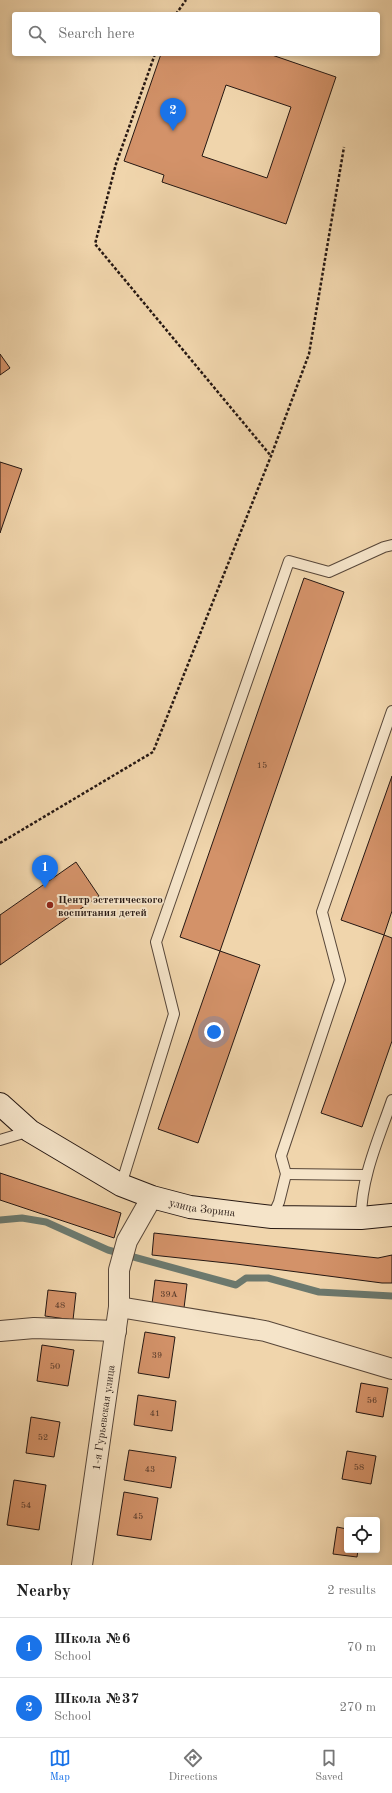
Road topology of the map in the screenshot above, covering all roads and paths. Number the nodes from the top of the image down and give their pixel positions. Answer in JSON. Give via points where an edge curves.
{"nodes":[{"id":1,"x":186,"y":0,"type":"edge"},
{"id":2,"x":177,"y":12,"type":"edge"},
{"id":3,"x":153,"y":56,"type":"edge"},
{"id":4,"x":344,"y":147,"type":"dead end"},
{"id":5,"x":271,"y":456,"type":"junction"},
{"id":6,"x":392,"y":545,"type":"edge"},
{"id":7,"x":392,"y":711,"type":"edge"},
{"id":8,"x":0,"y":843,"type":"edge"},
{"id":9,"x":392,"y":1100,"type":"edge"},
{"id":10,"x":0,"y":1104,"type":"edge"},
{"id":11,"x":30,"y":1131,"type":"junction"},
{"id":12,"x":0,"y":1140,"type":"edge"},
{"id":13,"x":286,"y":1174,"type":"junction"},
{"id":14,"x":366,"y":1175,"type":"junction"},
{"id":15,"x":122,"y":1184,"type":"junction"},
{"id":16,"x":152,"y":1197,"type":"junction"},
{"id":17,"x":392,"y":1215,"type":"edge"},
{"id":18,"x":272,"y":1217,"type":"junction"},
{"id":19,"x":361,"y":1218,"type":"junction"},
{"id":20,"x":119,"y":1307,"type":"junction"},
{"id":21,"x":0,"y":1331,"type":"edge"},
{"id":22,"x":116,"y":1331,"type":"junction"},
{"id":23,"x":392,"y":1369,"type":"edge"},
{"id":24,"x":82,"y":1565,"type":"edge"}],
"edges":[{"from":1,"to":2,"type":"path"},
{"from":3,"to":5,"type":"path","via":[[116,164],[95,244]]},
{"from":4,"to":5,"type":"path","via":[[309,354]]},
{"from":5,"to":8,"type":"path","via":[[153,752]]},
{"from":6,"to":15,"type":"lane","via":[[384,546],[329,572],[289,561],[156,942],[174,1014]]},
{"from":7,"to":13,"type":"lane","via":[[322,912],[340,980],[281,1156]]},
{"from":9,"to":14,"type":"lane"},
{"from":10,"to":11,"type":"main road"},
{"from":11,"to":12,"type":"lane"},
{"from":11,"to":15,"type":"main road","name":"улица Зорина"},
{"from":13,"to":14,"type":"lane"},
{"from":13,"to":18,"type":"lane","via":[[279,1202]]},
{"from":14,"to":19,"type":"lane","via":[[361,1198]]},
{"from":15,"to":16,"type":"main road","name":"улица Зорина"},
{"from":16,"to":18,"type":"main road","name":"улица Зорина","via":[[190,1207]]},
{"from":16,"to":20,"type":"street","name":"1-я Гурьевская улица","via":[[127,1241],[119,1270]]},
{"from":17,"to":19,"type":"main road","name":"улица Зорина"},
{"from":18,"to":19,"type":"main road","name":"улица Зорина"},
{"from":20,"to":22,"type":"street","name":"1-я Гурьевская улица"},
{"from":20,"to":23,"type":"street","via":[[265,1331]]},
{"from":21,"to":22,"type":"street","via":[[34,1328]]},
{"from":22,"to":24,"type":"street","name":"1-я Гурьевская улица"}]}
